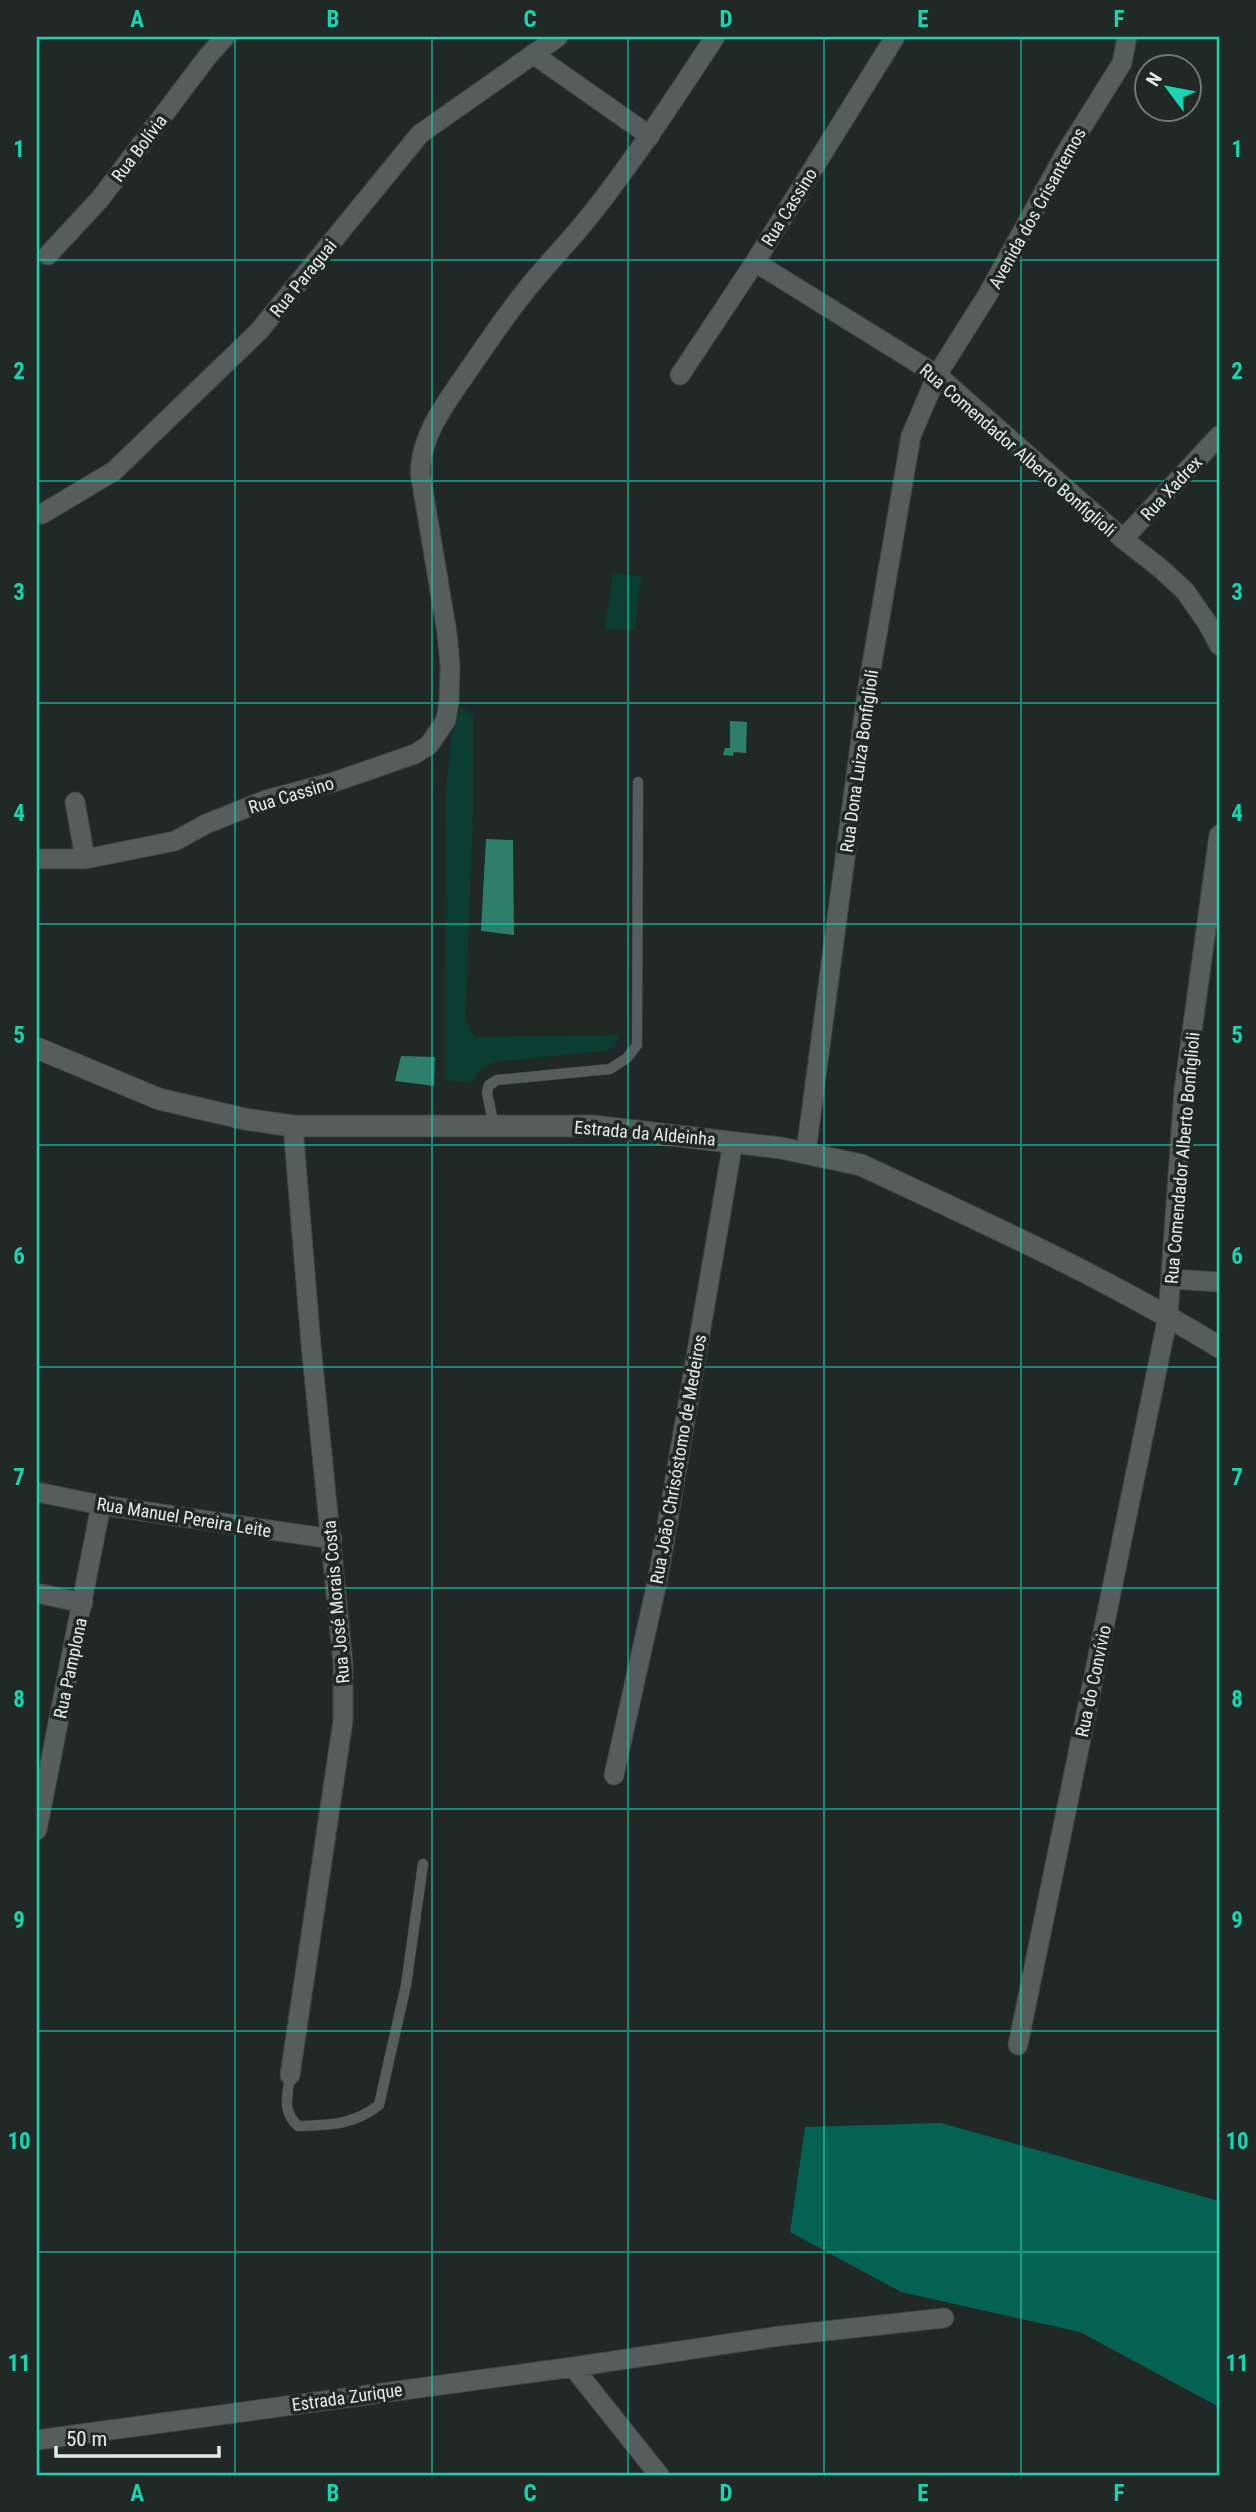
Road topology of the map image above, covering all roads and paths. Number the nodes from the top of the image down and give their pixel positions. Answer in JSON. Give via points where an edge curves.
{"nodes":[{"id":1,"x":225,"y":37,"type":"edge"},
{"id":2,"x":558,"y":37,"type":"edge"},
{"id":3,"x":715,"y":37,"type":"edge"},
{"id":4,"x":895,"y":37,"type":"edge"},
{"id":5,"x":1127,"y":37,"type":"edge"},
{"id":6,"x":533,"y":54,"type":"junction"},
{"id":7,"x":650,"y":136,"type":"junction"},
{"id":8,"x":48,"y":255,"type":"dead end"},
{"id":9,"x":755,"y":262,"type":"junction"},
{"id":10,"x":680,"y":374,"type":"dead end"},
{"id":11,"x":937,"y":375,"type":"junction"},
{"id":12,"x":1219,"y":436,"type":"edge"},
{"id":13,"x":42,"y":514,"type":"dead end"},
{"id":14,"x":1123,"y":539,"type":"junction"},
{"id":15,"x":1219,"y":645,"type":"edge"},
{"id":16,"x":638,"y":782,"type":"dead end"},
{"id":17,"x":75,"y":802,"type":"dead end"},
{"id":18,"x":1219,"y":835,"type":"edge"},
{"id":19,"x":37,"y":859,"type":"edge"},
{"id":20,"x":85,"y":859,"type":"junction"},
{"id":21,"x":37,"y":1048,"type":"edge"},
{"id":22,"x":293,"y":1126,"type":"junction"},
{"id":23,"x":494,"y":1126,"type":"junction"},
{"id":24,"x":733,"y":1142,"type":"junction"},
{"id":25,"x":806,"y":1152,"type":"junction"},
{"id":26,"x":1172,"y":1279,"type":"junction"},
{"id":27,"x":1219,"y":1282,"type":"edge"},
{"id":28,"x":1168,"y":1316,"type":"junction"},
{"id":29,"x":1219,"y":1347,"type":"edge"},
{"id":30,"x":37,"y":1492,"type":"edge"},
{"id":31,"x":101,"y":1505,"type":"junction"},
{"id":32,"x":331,"y":1539,"type":"junction"},
{"id":33,"x":37,"y":1593,"type":"edge"},
{"id":34,"x":83,"y":1603,"type":"junction"},
{"id":35,"x":44,"y":1754,"type":"edge"},
{"id":36,"x":614,"y":1775,"type":"dead end"},
{"id":37,"x":37,"y":1830,"type":"edge"},
{"id":38,"x":423,"y":1864,"type":"dead end"},
{"id":39,"x":1018,"y":2045,"type":"dead end"},
{"id":40,"x":290,"y":2075,"type":"joint"},
{"id":41,"x":944,"y":2318,"type":"dead end"},
{"id":42,"x":573,"y":2367,"type":"junction"},
{"id":43,"x":37,"y":2440,"type":"edge"},
{"id":44,"x":659,"y":2475,"type":"edge"}],
"edges":[{"from":1,"to":8,"type":"street","name":"Rua Bolívia","via":[[100,199]]},
{"from":2,"to":6,"type":"street","name":"Rua Paraguai"},
{"from":3,"to":7,"type":"street","name":"Rua Cassino"},
{"from":4,"to":9,"type":"street","name":"Rua Cassino"},
{"from":5,"to":11,"type":"street","name":"Avenida dos Crisantemos","via":[[1122,62]]},
{"from":6,"to":7,"type":"street"},
{"from":6,"to":13,"type":"street","name":"Rua Paraguai","via":[[420,134],[259,331],[114,471]]},
{"from":7,"to":20,"type":"street","name":"Rua Cassino","via":[[486,342],[425,442],[420,472],[447,633],[450,685],[446,720],[438,734],[422,750],[334,782],[266,800],[175,841]]},
{"from":9,"to":10,"type":"street","name":"Rua Cassino"},
{"from":9,"to":11,"type":"street","name":"Rua Comendador Alberto Bonfiglioli"},
{"from":11,"to":14,"type":"street","name":"Rua Comendador Alberto Bonfiglioli"},
{"from":11,"to":25,"type":"street","name":"Rua Dona Luiza Bonfiglioli","via":[[911,436],[867,692]]},
{"from":12,"to":14,"type":"street","name":"Rua Xadrex"},
{"from":14,"to":15,"type":"street","name":"Rua Comendador Alberto Bonfiglioli","via":[[1185,591]]},
{"from":16,"to":23,"type":"lane","via":[[637,1045],[610,1069],[496,1080],[487,1093]]},
{"from":17,"to":20,"type":"street"},
{"from":18,"to":26,"type":"street","name":"Rua Comendador Alberto Bonfiglioli","via":[[1184,1090]]},
{"from":19,"to":20,"type":"street","name":"Rua Cassino"},
{"from":21,"to":22,"type":"street","name":"Estrada da Aldeinha","via":[[159,1099]]},
{"from":22,"to":23,"type":"street","name":"Estrada da Aldeinha"},
{"from":22,"to":32,"type":"street","name":"Rua José Morais Costa"},
{"from":23,"to":24,"type":"street","name":"Estrada da Aldeinha","via":[[593,1125]]},
{"from":24,"to":25,"type":"street","name":"Estrada da Aldeinha"},
{"from":24,"to":36,"type":"street","name":"Rua João Chrisóstomo de Medeiros","via":[[658,1578]]},
{"from":25,"to":28,"type":"street","name":"Estrada da Aldeinha","via":[[861,1166],[1054,1256]]},
{"from":26,"to":27,"type":"street"},
{"from":26,"to":28,"type":"street","name":"Rua Comendador Alberto Bonfiglioli"},
{"from":28,"to":29,"type":"street","name":"Estrada da Aldeinha"},
{"from":28,"to":39,"type":"street","name":"Rua do Convívio"},
{"from":30,"to":31,"type":"street","name":"Rua Manuel Pereira Leite"},
{"from":31,"to":32,"type":"street","name":"Rua Manuel Pereira Leite"},
{"from":31,"to":34,"type":"street","name":"Rua Pamplona"},
{"from":32,"to":40,"type":"street","name":"Rua José Morais Costa","via":[[343,1662],[343,1721]]},
{"from":33,"to":34,"type":"street"},
{"from":34,"to":35,"type":"street","name":"Rua Pamplona"},
{"from":35,"to":37,"type":"street","name":"Rua Pamplona"},
{"from":38,"to":40,"type":"lane","via":[[406,1985],[379,2105],[365,2116],[342,2123],[298,2126],[289,2117]]},
{"from":41,"to":42,"type":"street","name":"Estrada Zurique","via":[[779,2336]]},
{"from":42,"to":43,"type":"street","name":"Estrada Zurique"},
{"from":42,"to":44,"type":"street"}]}
